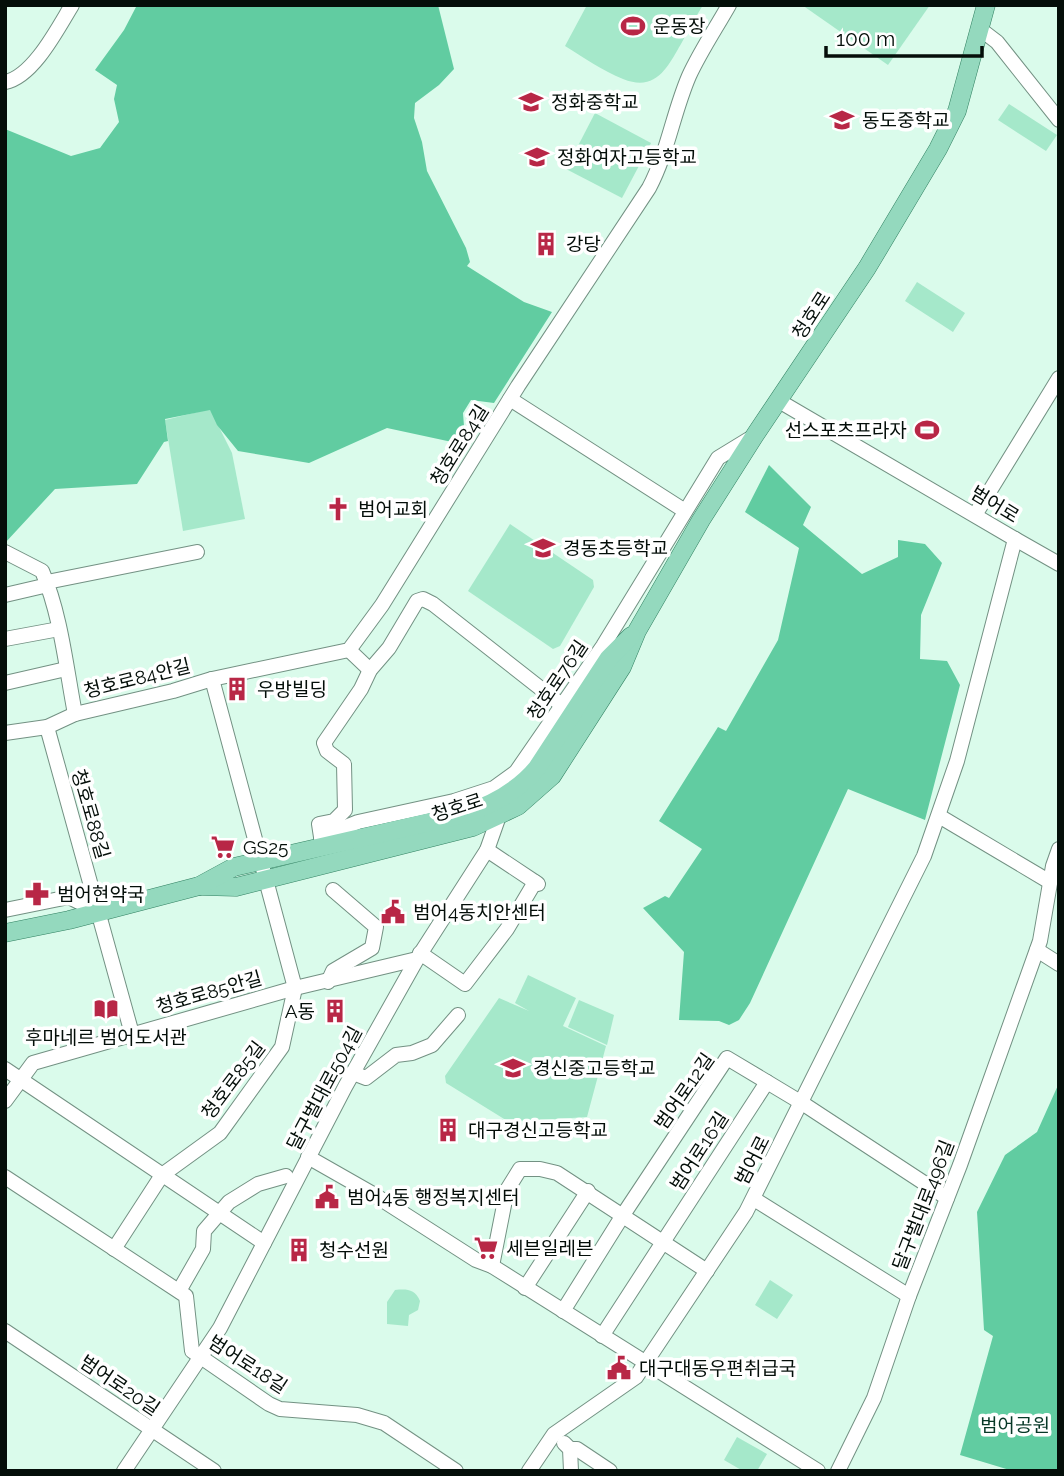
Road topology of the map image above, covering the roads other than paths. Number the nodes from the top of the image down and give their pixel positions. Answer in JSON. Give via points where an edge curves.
{"nodes":[{"id":1,"x":729,"y":5,"type":"edge"},
{"id":2,"x":986,"y":5,"type":"edge"},
{"id":3,"x":65,"y":8,"type":"edge"},
{"id":4,"x":980,"y":29,"type":"junction"},
{"id":5,"x":5,"y":82,"type":"edge"},
{"id":6,"x":1059,"y":120,"type":"edge"},
{"id":7,"x":1059,"y":378,"type":"edge"},
{"id":8,"x":510,"y":399,"type":"junction"},
{"id":9,"x":779,"y":401,"type":"junction"},
{"id":10,"x":755,"y":435,"type":"junction"},
{"id":11,"x":685,"y":511,"type":"junction"},
{"id":12,"x":975,"y":515,"type":"junction"},
{"id":13,"x":1015,"y":539,"type":"junction"},
{"id":14,"x":5,"y":552,"type":"edge"},
{"id":15,"x":197,"y":552,"type":"dead end"},
{"id":16,"x":1059,"y":564,"type":"edge"},
{"id":17,"x":47,"y":584,"type":"junction"},
{"id":18,"x":5,"y":595,"type":"edge"},
{"id":19,"x":58,"y":629,"type":"junction"},
{"id":20,"x":636,"y":631,"type":"junction"},
{"id":21,"x":5,"y":639,"type":"edge"},
{"id":22,"x":349,"y":650,"type":"junction"},
{"id":23,"x":66,"y":669,"type":"junction"},
{"id":24,"x":370,"y":670,"type":"junction"},
{"id":25,"x":212,"y":679,"type":"junction"},
{"id":26,"x":5,"y":683,"type":"edge"},
{"id":27,"x":563,"y":706,"type":"junction"},
{"id":28,"x":75,"y":714,"type":"junction"},
{"id":29,"x":47,"y":727,"type":"junction"},
{"id":30,"x":5,"y":733,"type":"edge"},
{"id":31,"x":499,"y":816,"type":"junction"},
{"id":32,"x":939,"y":816,"type":"junction"},
{"id":33,"x":322,"y":842,"type":"junction"},
{"id":34,"x":1059,"y":849,"type":"edge"},
{"id":35,"x":487,"y":850,"type":"junction"},
{"id":36,"x":262,"y":861,"type":"junction"},
{"id":37,"x":267,"y":880,"type":"junction"},
{"id":38,"x":1050,"y":882,"type":"junction"},
{"id":39,"x":199,"y":886,"type":"junction"},
{"id":40,"x":333,"y":890,"type":"dead end"},
{"id":41,"x":5,"y":911,"type":"edge"},
{"id":42,"x":99,"y":912,"type":"junction"},
{"id":43,"x":5,"y":933,"type":"edge"},
{"id":44,"x":1037,"y":950,"type":"junction"},
{"id":45,"x":418,"y":956,"type":"junction"},
{"id":46,"x":1059,"y":964,"type":"edge"},
{"id":47,"x":328,"y":982,"type":"junction"},
{"id":48,"x":295,"y":988,"type":"junction"},
{"id":49,"x":458,"y":1016,"type":"dead end"},
{"id":50,"x":132,"y":1034,"type":"junction"},
{"id":51,"x":5,"y":1069,"type":"edge"},
{"id":52,"x":353,"y":1073,"type":"junction"},
{"id":53,"x":20,"y":1079,"type":"junction"},
{"id":54,"x":767,"y":1082,"type":"junction"},
{"id":55,"x":5,"y":1101,"type":"edge"},
{"id":56,"x":802,"y":1103,"type":"junction"},
{"id":57,"x":308,"y":1157,"type":"junction"},
{"id":58,"x":162,"y":1175,"type":"junction"},
{"id":59,"x":286,"y":1176,"type":"dead end"},
{"id":60,"x":5,"y":1177,"type":"edge"},
{"id":61,"x":588,"y":1191,"type":"junction"},
{"id":62,"x":947,"y":1198,"type":"junction"},
{"id":63,"x":754,"y":1199,"type":"junction"},
{"id":64,"x":220,"y":1213,"type":"junction"},
{"id":65,"x":623,"y":1215,"type":"junction"},
{"id":66,"x":663,"y":1241,"type":"junction"},
{"id":67,"x":264,"y":1243,"type":"junction"},
{"id":68,"x":114,"y":1249,"type":"junction"},
{"id":69,"x":492,"y":1266,"type":"junction"},
{"id":70,"x":707,"y":1271,"type":"junction"},
{"id":71,"x":525,"y":1288,"type":"junction"},
{"id":72,"x":179,"y":1291,"type":"junction"},
{"id":73,"x":909,"y":1296,"type":"junction"},
{"id":74,"x":563,"y":1311,"type":"junction"},
{"id":75,"x":5,"y":1331,"type":"edge"},
{"id":76,"x":602,"y":1336,"type":"junction"},
{"id":77,"x":200,"y":1357,"type":"junction"},
{"id":78,"x":643,"y":1363,"type":"junction"},
{"id":79,"x":151,"y":1429,"type":"junction"},
{"id":80,"x":557,"y":1431,"type":"junction"},
{"id":81,"x":570,"y":1449,"type":"junction"},
{"id":82,"x":124,"y":1471,"type":"edge"},
{"id":83,"x":214,"y":1471,"type":"edge"},
{"id":84,"x":456,"y":1471,"type":"edge"},
{"id":85,"x":530,"y":1471,"type":"edge"},
{"id":86,"x":570,"y":1471,"type":"edge"},
{"id":87,"x":610,"y":1471,"type":"edge"},
{"id":88,"x":818,"y":1471,"type":"edge"},
{"id":89,"x":838,"y":1471,"type":"edge"}],
"edges":[{"from":1,"to":8,"type":"street","name":"청호로84길","via":[[690,74],[661,166],[649,188]]},
{"from":2,"to":4,"type":"main road","name":"청호로"},
{"from":3,"to":5,"type":"street","via":[[43,52],[15,80]]},
{"from":4,"to":6,"type":"street","via":[[997,42]]},
{"from":4,"to":9,"type":"main road","name":"청호로","via":[[957,111],[938,149]]},
{"from":7,"to":12,"type":"street"},
{"from":8,"to":11,"type":"street"},
{"from":8,"to":22,"type":"street","name":"청호로84길"},
{"from":9,"to":10,"type":"main road","name":"청호로"},
{"from":9,"to":12,"type":"street","name":"범어로"},
{"from":10,"to":11,"type":"street","name":"청호로76길","via":[[718,458]]},
{"from":10,"to":20,"type":"main road","name":"청호로"},
{"from":11,"to":27,"type":"street","name":"청호로76길"},
{"from":12,"to":13,"type":"street","name":"범어로"},
{"from":13,"to":16,"type":"street"},
{"from":13,"to":32,"type":"street","name":"범어로"},
{"from":14,"to":17,"type":"street","via":[[42,571]]},
{"from":15,"to":17,"type":"street"},
{"from":17,"to":18,"type":"street"},
{"from":17,"to":19,"type":"street","name":"청호로84안길"},
{"from":19,"to":21,"type":"street"},
{"from":19,"to":23,"type":"street","name":"청호로84안길"},
{"from":20,"to":31,"type":"main road","name":"청호로","via":[[622,667],[552,776]]},
{"from":20,"to":33,"type":"main road","name":"청호로","via":[[609,658],[537,768],[517,787],[478,810]]},
{"from":22,"to":24,"type":"street"},
{"from":22,"to":25,"type":"street"},
{"from":23,"to":26,"type":"street","name":"청호로84안길"},
{"from":23,"to":28,"type":"street","name":"청호로84안길"},
{"from":24,"to":27,"type":"street","via":[[417,601],[423,599]]},
{"from":24,"to":33,"type":"street","via":[[324,743],[344,764],[345,810],[334,821],[319,824]]},
{"from":25,"to":28,"type":"street","name":"청호로84안길"},
{"from":25,"to":36,"type":"street"},
{"from":27,"to":33,"type":"street","name":"청호로76길","via":[[516,772],[494,788],[358,822]]},
{"from":28,"to":29,"type":"street"},
{"from":29,"to":30,"type":"street"},
{"from":29,"to":42,"type":"street","name":"청호로88길"},
{"from":31,"to":35,"type":"street","name":"달구벌대로504길"},
{"from":31,"to":37,"type":"main road","name":"청호로","via":[[459,831]]},
{"from":32,"to":38,"type":"street"},
{"from":32,"to":56,"type":"street","name":"범어로","via":[[924,856]]},
{"from":33,"to":36,"type":"main road","name":"청호로"},
{"from":34,"to":38,"type":"street","name":"달구벌대로496길"},
{"from":35,"to":45,"type":"street","name":"달구벌대로504길"},
{"from":35,"to":45,"type":"street","via":[[537,883],[508,929],[465,984]]},
{"from":36,"to":37,"type":"street","name":"청호로85길"},
{"from":36,"to":39,"type":"main road","name":"청호로","via":[[234,867]]},
{"from":37,"to":39,"type":"main road","name":"청호로","via":[[236,887]]},
{"from":37,"to":48,"type":"street","name":"청호로85길"},
{"from":38,"to":44,"type":"street","name":"달구벌대로496길"},
{"from":39,"to":42,"type":"main road","name":"청호로"},
{"from":40,"to":47,"type":"street","via":[[376,927],[372,948],[333,971]]},
{"from":41,"to":42,"type":"street","via":[[69,897]]},
{"from":42,"to":43,"type":"main road","name":"청호로"},
{"from":42,"to":50,"type":"street"},
{"from":44,"to":46,"type":"street"},
{"from":44,"to":62,"type":"street","name":"달구벌대로496길"},
{"from":45,"to":47,"type":"street","name":"청호로85안길"},
{"from":45,"to":52,"type":"street","name":"달구벌대로504길"},
{"from":47,"to":48,"type":"street","name":"청호로85안길"},
{"from":48,"to":50,"type":"street","name":"청호로85안길"},
{"from":48,"to":58,"type":"street","name":"청호로85길","via":[[282,1047],[220,1133]]},
{"from":49,"to":52,"type":"street","via":[[432,1045],[396,1055],[366,1078]]},
{"from":50,"to":53,"type":"street","name":"청호로85안길","via":[[33,1063]]},
{"from":51,"to":53,"type":"street"},
{"from":52,"to":57,"type":"street","name":"달구벌대로504길"},
{"from":53,"to":55,"type":"street","name":"청호로85안길"},
{"from":53,"to":58,"type":"street"},
{"from":54,"to":56,"type":"street","name":"범어로12길"},
{"from":54,"to":65,"type":"street","name":"범어로12길","via":[[727,1058]]},
{"from":54,"to":66,"type":"street","name":"범어로16길"},
{"from":56,"to":62,"type":"street","name":"범어로12길"},
{"from":56,"to":63,"type":"street","name":"범어로"},
{"from":57,"to":67,"type":"street","name":"달구벌대로504길"},
{"from":57,"to":69,"type":"street"},
{"from":58,"to":64,"type":"street"},
{"from":58,"to":68,"type":"street","name":"청호로85길"},
{"from":59,"to":64,"type":"street","name":"달구벌대로504길","via":[[236,1196]]},
{"from":60,"to":68,"type":"street"},
{"from":61,"to":65,"type":"street"},
{"from":61,"to":69,"type":"street","via":[[557,1173],[520,1169],[507,1190]]},
{"from":61,"to":71,"type":"street"},
{"from":62,"to":73,"type":"street","name":"달구벌대로496길"},
{"from":63,"to":70,"type":"street","name":"범어로"},
{"from":63,"to":73,"type":"street"},
{"from":64,"to":67,"type":"street"},
{"from":64,"to":72,"type":"street","via":[[204,1231],[203,1249]]},
{"from":65,"to":66,"type":"street"},
{"from":65,"to":74,"type":"street"},
{"from":66,"to":70,"type":"street"},
{"from":66,"to":76,"type":"street","name":"범어로16길"},
{"from":67,"to":77,"type":"street","name":"달구벌대로504길"},
{"from":68,"to":72,"type":"street"},
{"from":69,"to":71,"type":"street"},
{"from":70,"to":78,"type":"street","name":"범어로"},
{"from":71,"to":74,"type":"street"},
{"from":72,"to":77,"type":"street","name":"범어로18길","via":[[186,1296],[192,1351]]},
{"from":73,"to":89,"type":"street","name":"달구벌대로496길","via":[[874,1398]]},
{"from":74,"to":76,"type":"street"},
{"from":75,"to":79,"type":"street","name":"범어로20길"},
{"from":76,"to":78,"type":"street"},
{"from":77,"to":79,"type":"street","name":"달구벌대로504길"},
{"from":77,"to":84,"type":"street","name":"범어로18길","via":[[269,1405],[357,1415],[384,1423]]},
{"from":78,"to":80,"type":"street","name":"범어로","via":[[636,1377]]},
{"from":78,"to":88,"type":"street"},
{"from":79,"to":82,"type":"street","name":"달구벌대로504길"},
{"from":79,"to":83,"type":"street","name":"범어로20길"},
{"from":80,"to":81,"type":"street"},
{"from":80,"to":85,"type":"street","name":"범어로"},
{"from":81,"to":86,"type":"street"},
{"from":81,"to":87,"type":"street"}]}
